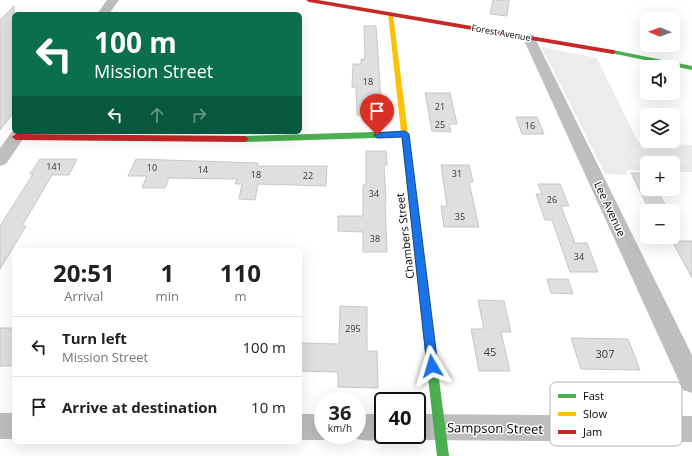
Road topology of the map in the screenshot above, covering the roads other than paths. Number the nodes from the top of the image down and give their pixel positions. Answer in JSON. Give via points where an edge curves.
{"nodes":[{"id":1,"x":113,"y":0,"type":"edge"},
{"id":2,"x":309,"y":0,"type":"edge"},
{"id":3,"x":392,"y":10,"type":"junction"},
{"id":4,"x":104,"y":12,"type":"edge"},
{"id":5,"x":529,"y":38,"type":"junction"},
{"id":6,"x":692,"y":68,"type":"edge"},
{"id":7,"x":18,"y":134,"type":"edge"},
{"id":8,"x":405,"y":134,"type":"junction"},
{"id":9,"x":0,"y":160,"type":"edge"},
{"id":10,"x":692,"y":381,"type":"edge"},
{"id":11,"x":0,"y":426,"type":"edge"},
{"id":12,"x":12,"y":426,"type":"edge"},
{"id":13,"x":302,"y":427,"type":"edge"},
{"id":14,"x":314,"y":427,"type":"edge"},
{"id":15,"x":428,"y":427,"type":"edge"},
{"id":16,"x":550,"y":428,"type":"edge"},
{"id":17,"x":682,"y":429,"type":"edge"},
{"id":18,"x":692,"y":429,"type":"edge"},
{"id":19,"x":443,"y":456,"type":"edge"}],
"edges":[{"from":1,"to":4,"type":"street"},
{"from":2,"to":3,"type":"street","name":"Forest Avenue"},
{"from":3,"to":5,"type":"street","name":"Forest Avenue"},
{"from":3,"to":8,"type":"street","name":"Chambers Street"},
{"from":5,"to":6,"type":"street","name":"Forest Avenue"},
{"from":5,"to":10,"type":"street","name":"Lee Avenue"},
{"from":7,"to":8,"type":"street","via":[[270,139]]},
{"from":7,"to":9,"type":"street"},
{"from":8,"to":15,"type":"street","name":"Chambers Street"},
{"from":11,"to":12,"type":"street"},
{"from":13,"to":14,"type":"street"},
{"from":15,"to":16,"type":"street","name":"Sampson Street"},
{"from":15,"to":19,"type":"street","name":"Chambers Street"},
{"from":17,"to":18,"type":"street","name":"Sampson Street"}]}
